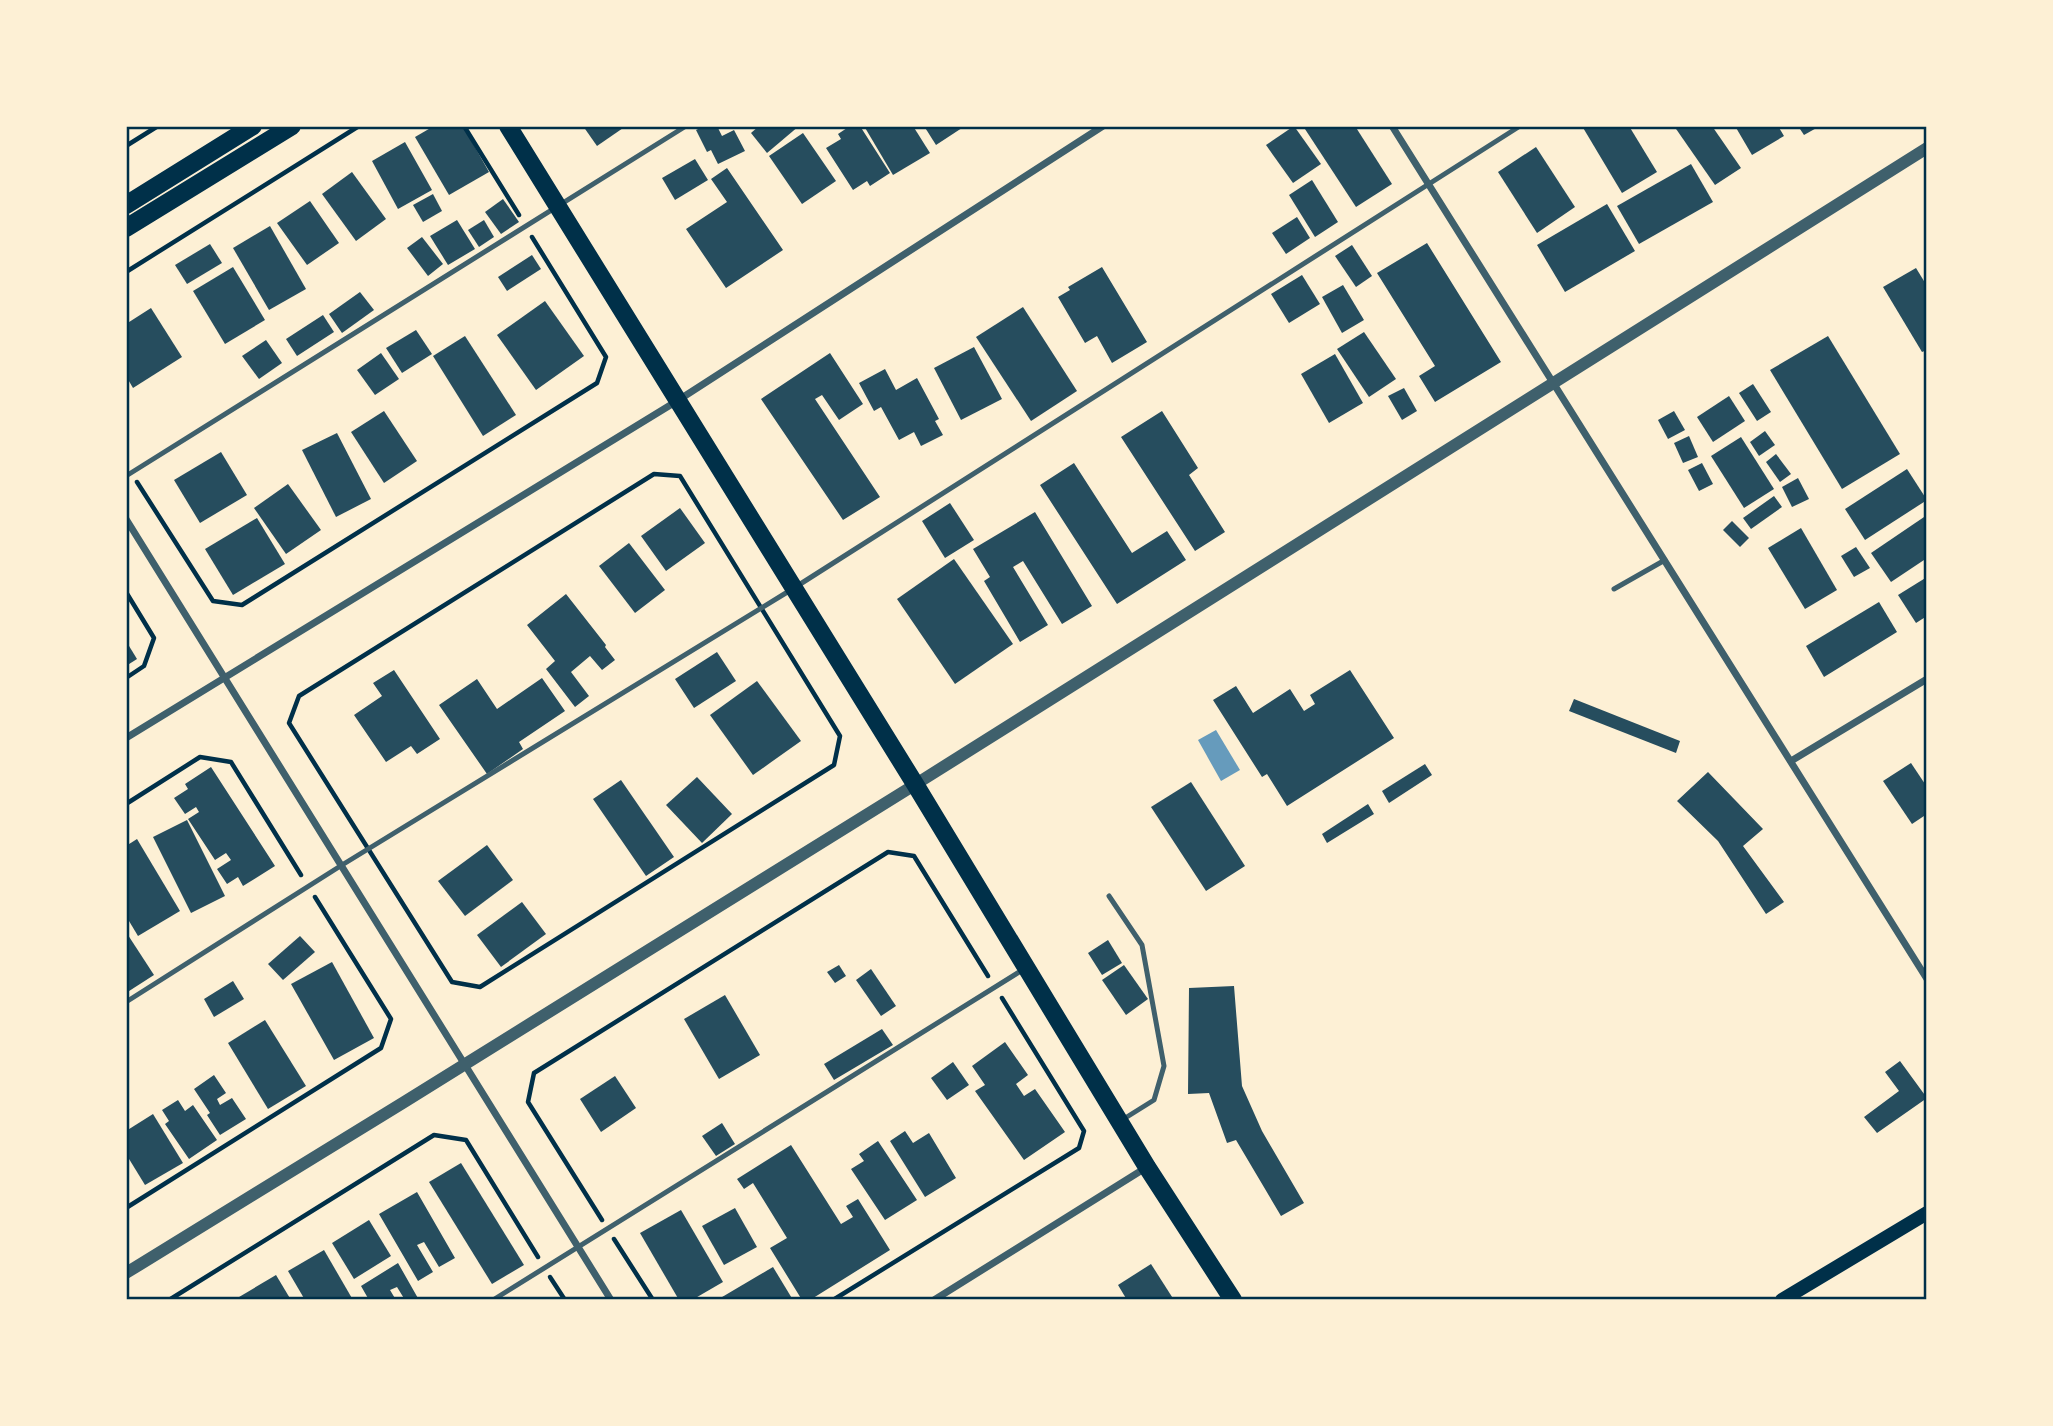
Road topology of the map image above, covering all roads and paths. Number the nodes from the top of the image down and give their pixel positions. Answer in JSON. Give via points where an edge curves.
{"nodes":[{"id":1,"x":159,"y":126,"type":"edge"},
{"id":2,"x":253,"y":126,"type":"edge"},
{"id":3,"x":292,"y":126,"type":"edge"},
{"id":4,"x":359,"y":126,"type":"edge"},
{"id":5,"x":464,"y":126,"type":"edge"},
{"id":6,"x":508,"y":126,"type":"edge"},
{"id":7,"x":686,"y":126,"type":"edge"},
{"id":8,"x":1103,"y":126,"type":"edge"},
{"id":9,"x":1392,"y":126,"type":"edge"},
{"id":10,"x":1520,"y":126,"type":"edge"},
{"id":11,"x":126,"y":146,"type":"edge"},
{"id":12,"x":1927,"y":148,"type":"edge"},
{"id":13,"x":1428,"y":184,"type":"junction"},
{"id":14,"x":126,"y":205,"type":"edge"},
{"id":15,"x":558,"y":207,"type":"junction"},
{"id":16,"x":526,"y":227,"type":"junction"},
{"id":17,"x":126,"y":228,"type":"edge"},
{"id":18,"x":126,"y":272,"type":"edge"},
{"id":19,"x":1553,"y":381,"type":"junction"},
{"id":20,"x":677,"y":401,"type":"junction"},
{"id":21,"x":129,"y":474,"type":"edge"},
{"id":22,"x":126,"y":519,"type":"edge"},
{"id":23,"x":1665,"y":560,"type":"junction"},
{"id":24,"x":794,"y":588,"type":"junction"},
{"id":25,"x":1614,"y":589,"type":"dead end"},
{"id":26,"x":126,"y":592,"type":"edge"},
{"id":27,"x":126,"y":678,"type":"edge"},
{"id":28,"x":225,"y":678,"type":"junction"},
{"id":29,"x":1927,"y":679,"type":"edge"},
{"id":30,"x":126,"y":738,"type":"edge"},
{"id":31,"x":1791,"y":761,"type":"junction"},
{"id":32,"x":915,"y":785,"type":"junction"},
{"id":33,"x":126,"y":804,"type":"edge"},
{"id":34,"x":342,"y":865,"type":"junction"},
{"id":35,"x":308,"y":887,"type":"junction"},
{"id":36,"x":1109,"y":896,"type":"dead end"},
{"id":37,"x":1027,"y":967,"type":"junction"},
{"id":38,"x":1927,"y":979,"type":"edge"},
{"id":39,"x":995,"y":987,"type":"junction"},
{"id":40,"x":126,"y":1002,"type":"edge"},
{"id":41,"x":466,"y":1064,"type":"junction"},
{"id":42,"x":1119,"y":1121,"type":"junction"},
{"id":43,"x":1147,"y":1167,"type":"junction"},
{"id":44,"x":126,"y":1208,"type":"edge"},
{"id":45,"x":1927,"y":1213,"type":"edge"},
{"id":46,"x":608,"y":1228,"type":"junction"},
{"id":47,"x":578,"y":1247,"type":"junction"},
{"id":48,"x":545,"y":1268,"type":"junction"},
{"id":49,"x":126,"y":1273,"type":"edge"},
{"id":50,"x":169,"y":1300,"type":"edge"},
{"id":51,"x":493,"y":1300,"type":"edge"},
{"id":52,"x":565,"y":1300,"type":"edge"},
{"id":53,"x":611,"y":1300,"type":"edge"},
{"id":54,"x":653,"y":1300,"type":"edge"},
{"id":55,"x":833,"y":1300,"type":"edge"},
{"id":56,"x":934,"y":1300,"type":"edge"},
{"id":57,"x":1233,"y":1300,"type":"edge"},
{"id":58,"x":1782,"y":1300,"type":"edge"}],
"edges":[{"from":1,"to":11,"type":"path"},
{"from":2,"to":14,"type":"highway"},
{"from":3,"to":17,"type":"highway"},
{"from":4,"to":18,"type":"path"},
{"from":5,"to":16,"type":"path"},
{"from":6,"to":15,"type":"highway"},
{"from":7,"to":15,"type":"lane"},
{"from":8,"to":20,"type":"street"},
{"from":9,"to":13,"type":"street"},
{"from":10,"to":13,"type":"lane"},
{"from":12,"to":19,"type":"street"},
{"from":13,"to":19,"type":"street"},
{"from":13,"to":24,"type":"lane"},
{"from":15,"to":16,"type":"lane"},
{"from":15,"to":20,"type":"highway"},
{"from":16,"to":21,"type":"lane"},
{"from":16,"to":21,"type":"path","via":[[606,357],[597,383],[278,583],[242,605],[213,601]]},
{"from":19,"to":23,"type":"street"},
{"from":19,"to":32,"type":"street"},
{"from":20,"to":24,"type":"highway"},
{"from":20,"to":28,"type":"street"},
{"from":22,"to":28,"type":"street"},
{"from":23,"to":25,"type":"lane"},
{"from":23,"to":31,"type":"street"},
{"from":24,"to":32,"type":"highway"},
{"from":24,"to":34,"type":"lane"},
{"from":26,"to":27,"type":"path","via":[[154,638],[144,666]]},
{"from":28,"to":30,"type":"street"},
{"from":28,"to":34,"type":"street"},
{"from":29,"to":31,"type":"street"},
{"from":31,"to":38,"type":"street"},
{"from":32,"to":37,"type":"highway"},
{"from":32,"to":41,"type":"street"},
{"from":33,"to":35,"type":"path","via":[[200,757],[231,762]]},
{"from":34,"to":35,"type":"lane"},
{"from":34,"to":41,"type":"street"},
{"from":35,"to":40,"type":"lane"},
{"from":35,"to":44,"type":"path","via":[[391,1019],[381,1048]]},
{"from":36,"to":42,"type":"lane","via":[[1142,944],[1164,1066],[1154,1100]]},
{"from":37,"to":39,"type":"lane"},
{"from":37,"to":42,"type":"highway"},
{"from":39,"to":46,"type":"lane"},
{"from":39,"to":46,"type":"path","via":[[915,856],[888,852],[841,881],[534,1073],[528,1102]]},
{"from":39,"to":55,"type":"path","via":[[1084,1131],[1079,1147]]},
{"from":41,"to":47,"type":"street"},
{"from":41,"to":49,"type":"street"},
{"from":42,"to":43,"type":"highway"},
{"from":43,"to":56,"type":"street"},
{"from":43,"to":57,"type":"highway"},
{"from":45,"to":58,"type":"main road"},
{"from":46,"to":47,"type":"lane"},
{"from":46,"to":54,"type":"path"},
{"from":47,"to":48,"type":"lane"},
{"from":47,"to":53,"type":"street"},
{"from":48,"to":50,"type":"path","via":[[466,1140],[434,1135]]},
{"from":48,"to":51,"type":"lane"},
{"from":48,"to":52,"type":"path"}]}
